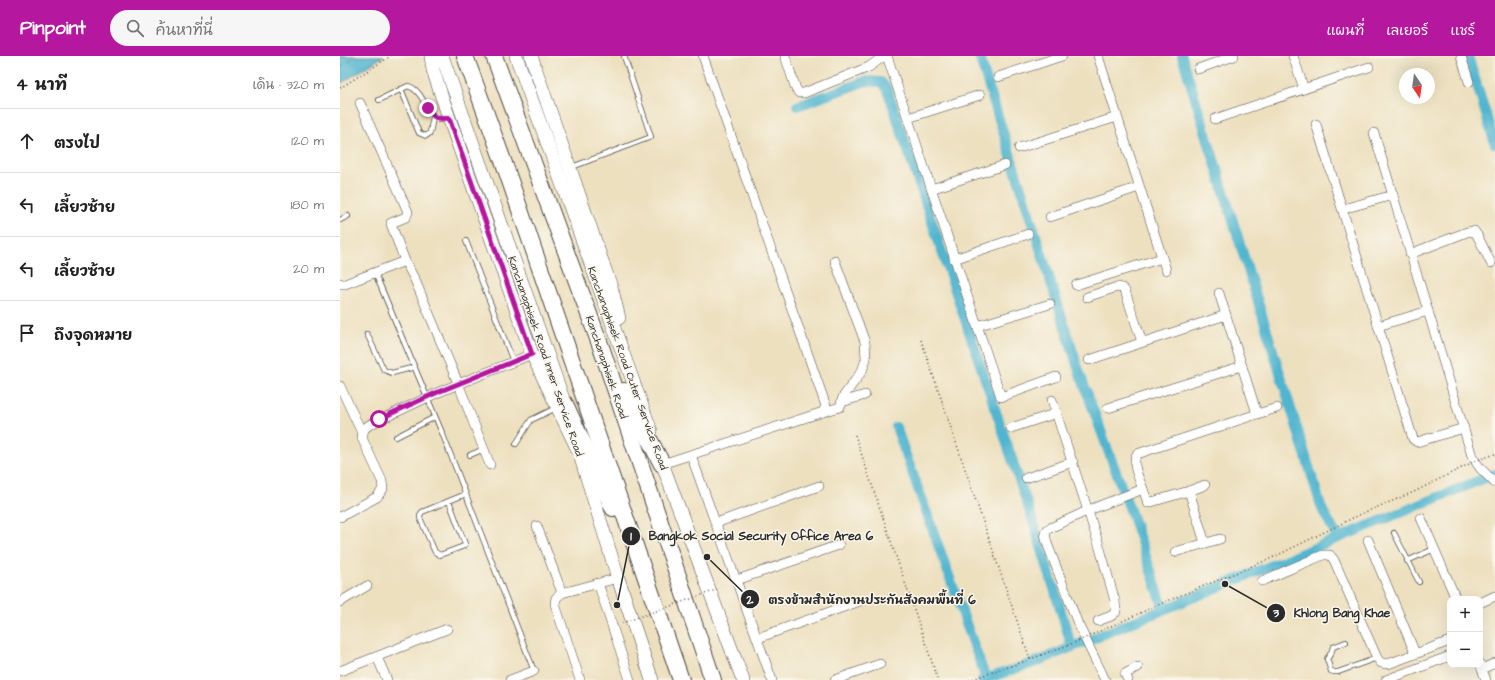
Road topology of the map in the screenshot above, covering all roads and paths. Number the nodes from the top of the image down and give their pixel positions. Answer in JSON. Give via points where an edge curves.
{"nodes":[{"id":1,"x":390,"y":56,"type":"edge"},
{"id":2,"x":432,"y":56,"type":"edge"},
{"id":3,"x":442,"y":56,"type":"edge"},
{"id":4,"x":465,"y":56,"type":"edge"},
{"id":5,"x":494,"y":56,"type":"edge"},
{"id":6,"x":516,"y":56,"type":"edge"},
{"id":7,"x":532,"y":56,"type":"edge"},
{"id":8,"x":624,"y":56,"type":"edge"},
{"id":9,"x":703,"y":56,"type":"edge"},
{"id":10,"x":785,"y":56,"type":"edge"},
{"id":11,"x":886,"y":56,"type":"edge"},
{"id":12,"x":1062,"y":56,"type":"edge"},
{"id":13,"x":1098,"y":56,"type":"edge"},
{"id":14,"x":1234,"y":56,"type":"edge"},
{"id":15,"x":1293,"y":56,"type":"edge"},
{"id":16,"x":1461,"y":56,"type":"edge"},
{"id":17,"x":1369,"y":66,"type":"dead end"},
{"id":18,"x":1198,"y":69,"type":"dead end"},
{"id":19,"x":998,"y":77,"type":"dead end"},
{"id":20,"x":1469,"y":82,"type":"dead end"},
{"id":21,"x":340,"y":88,"type":"edge"},
{"id":22,"x":1304,"y":88,"type":"junction"},
{"id":23,"x":401,"y":89,"type":"junction"},
{"id":24,"x":980,"y":95,"type":"dead end"},
{"id":25,"x":379,"y":100,"type":"dead end"},
{"id":26,"x":360,"y":103,"type":"dead end"},
{"id":27,"x":433,"y":117,"type":"junction"},
{"id":28,"x":1117,"y":117,"type":"junction"},
{"id":29,"x":449,"y":118,"type":"junction"},
{"id":30,"x":908,"y":118,"type":"junction"},
{"id":31,"x":1215,"y":119,"type":"dead end"},
{"id":32,"x":1316,"y":124,"type":"dead end"},
{"id":33,"x":1374,"y":133,"type":"dead end"},
{"id":34,"x":1018,"y":148,"type":"dead end"},
{"id":35,"x":1005,"y":165,"type":"dead end"},
{"id":36,"x":570,"y":167,"type":"junction"},
{"id":37,"x":1139,"y":188,"type":"junction"},
{"id":38,"x":931,"y":189,"type":"junction"},
{"id":39,"x":1393,"y":195,"type":"junction"},
{"id":40,"x":1343,"y":209,"type":"junction"},
{"id":41,"x":348,"y":216,"type":"dead end"},
{"id":42,"x":1050,"y":217,"type":"dead end"},
{"id":43,"x":340,"y":220,"type":"edge"},
{"id":44,"x":1028,"y":234,"type":"dead end"},
{"id":45,"x":466,"y":242,"type":"dead end"},
{"id":46,"x":1410,"y":254,"type":"junction"},
{"id":47,"x":1162,"y":258,"type":"junction"},
{"id":48,"x":954,"y":259,"type":"junction"},
{"id":49,"x":405,"y":261,"type":"junction"},
{"id":50,"x":835,"y":261,"type":"dead end"},
{"id":51,"x":1491,"y":263,"type":"dead end"},
{"id":52,"x":1166,"y":270,"type":"dead end"},
{"id":53,"x":375,"y":273,"type":"junction"},
{"id":54,"x":340,"y":283,"type":"edge"},
{"id":55,"x":1076,"y":285,"type":"dead end"},
{"id":56,"x":1219,"y":293,"type":"dead end"},
{"id":57,"x":1087,"y":297,"type":"dead end"},
{"id":58,"x":1050,"y":304,"type":"dead end"},
{"id":59,"x":1428,"y":311,"type":"junction"},
{"id":60,"x":1226,"y":315,"type":"junction"},
{"id":61,"x":977,"y":326,"type":"junction"},
{"id":62,"x":1378,"y":326,"type":"junction"},
{"id":63,"x":367,"y":334,"type":"dead end"},
{"id":64,"x":921,"y":340,"type":"dead end"},
{"id":65,"x":1142,"y":342,"type":"junction"},
{"id":66,"x":601,"y":347,"type":"junction"},
{"id":67,"x":532,"y":354,"type":"junction"},
{"id":68,"x":1089,"y":360,"type":"dead end"},
{"id":69,"x":513,"y":362,"type":"junction"},
{"id":70,"x":1242,"y":366,"type":"junction"},
{"id":71,"x":415,"y":367,"type":"junction"},
{"id":72,"x":1056,"y":378,"type":"dead end"},
{"id":73,"x":458,"y":383,"type":"junction"},
{"id":74,"x":340,"y":386,"type":"edge"},
{"id":75,"x":637,"y":390,"type":"junction"},
{"id":76,"x":865,"y":395,"type":"dead end"},
{"id":77,"x":427,"y":397,"type":"junction"},
{"id":78,"x":1052,"y":400,"type":"dead end"},
{"id":79,"x":842,"y":402,"type":"junction"},
{"id":80,"x":561,"y":406,"type":"junction"},
{"id":81,"x":1108,"y":408,"type":"dead end"},
{"id":82,"x":1277,"y":408,"type":"dead end"},
{"id":83,"x":823,"y":412,"type":"junction"},
{"id":84,"x":1057,"y":413,"type":"junction"},
{"id":85,"x":1257,"y":414,"type":"junction"},
{"id":86,"x":436,"y":417,"type":"junction"},
{"id":87,"x":1011,"y":428,"type":"dead end"},
{"id":88,"x":1464,"y":428,"type":"junction"},
{"id":89,"x":362,"y":433,"type":"junction"},
{"id":90,"x":855,"y":435,"type":"dead end"},
{"id":91,"x":396,"y":437,"type":"dead end"},
{"id":92,"x":516,"y":444,"type":"dead end"},
{"id":93,"x":484,"y":449,"type":"junction"},
{"id":94,"x":1495,"y":454,"type":"edge"},
{"id":95,"x":470,"y":455,"type":"dead end"},
{"id":96,"x":692,"y":455,"type":"junction"},
{"id":97,"x":1073,"y":462,"type":"junction"},
{"id":98,"x":662,"y":464,"type":"junction"},
{"id":99,"x":1477,"y":465,"type":"junction"},
{"id":100,"x":490,"y":466,"type":"dead end"},
{"id":101,"x":1026,"y":478,"type":"dead end"},
{"id":102,"x":1495,"y":483,"type":"edge"},
{"id":103,"x":1205,"y":485,"type":"dead end"},
{"id":104,"x":819,"y":486,"type":"dead end"},
{"id":105,"x":1139,"y":490,"type":"junction"},
{"id":106,"x":1189,"y":490,"type":"junction"},
{"id":107,"x":466,"y":494,"type":"junction"},
{"id":108,"x":449,"y":501,"type":"junction"},
{"id":109,"x":1089,"y":510,"type":"junction"},
{"id":110,"x":340,"y":517,"type":"edge"},
{"id":111,"x":1421,"y":518,"type":"dead end"},
{"id":112,"x":716,"y":523,"type":"junction"},
{"id":113,"x":537,"y":526,"type":"dead end"},
{"id":114,"x":1394,"y":533,"type":"dead end"},
{"id":115,"x":1220,"y":538,"type":"dead end"},
{"id":116,"x":1368,"y":540,"type":"dead end"},
{"id":117,"x":1205,"y":543,"type":"junction"},
{"id":118,"x":839,"y":545,"type":"dead end"},
{"id":119,"x":1434,"y":549,"type":"junction"},
{"id":120,"x":1175,"y":552,"type":"dead end"},
{"id":121,"x":1407,"y":561,"type":"junction"},
{"id":122,"x":618,"y":578,"type":"junction"},
{"id":123,"x":737,"y":580,"type":"junction"},
{"id":124,"x":1262,"y":581,"type":"dead end"},
{"id":125,"x":1419,"y":582,"type":"dead end"},
{"id":126,"x":598,"y":583,"type":"junction"},
{"id":127,"x":367,"y":586,"type":"dead end"},
{"id":128,"x":650,"y":589,"type":"junction"},
{"id":129,"x":719,"y":589,"type":"dead end"},
{"id":130,"x":562,"y":593,"type":"junction"},
{"id":131,"x":1455,"y":596,"type":"edge"},
{"id":132,"x":1495,"y":596,"type":"edge"},
{"id":133,"x":860,"y":601,"type":"dead end"},
{"id":134,"x":340,"y":602,"type":"edge"},
{"id":135,"x":1483,"y":602,"type":"edge"},
{"id":136,"x":1098,"y":621,"type":"dead end"},
{"id":137,"x":622,"y":623,"type":"dead end"},
{"id":138,"x":447,"y":628,"type":"dead end"},
{"id":139,"x":758,"y":638,"type":"junction"},
{"id":140,"x":1346,"y":642,"type":"dead end"},
{"id":141,"x":1447,"y":642,"type":"edge"},
{"id":142,"x":1415,"y":653,"type":"junction"},
{"id":143,"x":377,"y":656,"type":"junction"},
{"id":144,"x":1447,"y":657,"type":"edge"},
{"id":145,"x":1377,"y":658,"type":"junction"},
{"id":146,"x":1030,"y":659,"type":"junction"},
{"id":147,"x":1495,"y":663,"type":"edge"},
{"id":148,"x":880,"y":664,"type":"dead end"},
{"id":149,"x":1138,"y":667,"type":"dead end"},
{"id":150,"x":340,"y":671,"type":"edge"},
{"id":151,"x":534,"y":671,"type":"joint"},
{"id":152,"x":1482,"y":674,"type":"edge"},
{"id":153,"x":387,"y":680,"type":"edge"},
{"id":154,"x":510,"y":680,"type":"edge"},
{"id":155,"x":580,"y":680,"type":"edge"},
{"id":156,"x":630,"y":680,"type":"edge"},
{"id":157,"x":652,"y":680,"type":"edge"},
{"id":158,"x":681,"y":680,"type":"edge"},
{"id":159,"x":713,"y":680,"type":"edge"},
{"id":160,"x":743,"y":680,"type":"edge"},
{"id":161,"x":772,"y":680,"type":"edge"},
{"id":162,"x":835,"y":680,"type":"edge"},
{"id":163,"x":938,"y":680,"type":"edge"},
{"id":164,"x":968,"y":680,"type":"edge"},
{"id":165,"x":1105,"y":680,"type":"edge"},
{"id":166,"x":1128,"y":680,"type":"edge"},
{"id":167,"x":1386,"y":680,"type":"edge"}],
"edges":[{"from":1,"to":21,"type":"path"},
{"from":2,"to":29,"type":"main road","via":[[433,70]]},
{"from":3,"to":80,"type":"main road","name":"Kanchanaphisek Road Inner Service Road"},
{"from":4,"to":128,"type":"highway"},
{"from":5,"to":66,"type":"highway","name":"Kanchanaphisek Road"},
{"from":6,"to":75,"type":"main road","name":"Kanchanaphisek Road Outer Service Road"},
{"from":7,"to":36,"type":"main road"},
{"from":8,"to":36,"type":"lane","via":[[651,137]]},
{"from":9,"to":83,"type":"street","via":[[826,406]]},
{"from":10,"to":11,"type":"street","via":[[799,93],[869,66]]},
{"from":11,"to":30,"type":"street"},
{"from":12,"to":19,"type":"street"},
{"from":13,"to":28,"type":"street"},
{"from":14,"to":18,"type":"street"},
{"from":15,"to":22,"type":"street"},
{"from":16,"to":20,"type":"street"},
{"from":17,"to":22,"type":"street"},
{"from":22,"to":31,"type":"street"},
{"from":23,"to":25,"type":"lane"},
{"from":23,"to":27,"type":"lane","via":[[408,86],[419,93]]},
{"from":23,"to":27,"type":"lane","via":[[418,133],[426,136],[430,133]]},
{"from":24,"to":30,"type":"street"},
{"from":26,"to":49,"type":"street","via":[[408,212],[406,217],[390,224]]},
{"from":27,"to":29,"type":"lane"},
{"from":28,"to":34,"type":"street"},
{"from":28,"to":37,"type":"street"},
{"from":29,"to":67,"type":"main road"},
{"from":30,"to":38,"type":"street"},
{"from":32,"to":40,"type":"street"},
{"from":33,"to":39,"type":"street"},
{"from":35,"to":38,"type":"street"},
{"from":36,"to":75,"type":"main road","via":[[612,290]]},
{"from":37,"to":42,"type":"street"},
{"from":37,"to":47,"type":"street"},
{"from":38,"to":48,"type":"street"},
{"from":39,"to":40,"type":"street"},
{"from":39,"to":46,"type":"street"},
{"from":40,"to":62,"type":"street"},
{"from":41,"to":43,"type":"lane"},
{"from":44,"to":48,"type":"street"},
{"from":45,"to":69,"type":"lane"},
{"from":46,"to":51,"type":"street","via":[[1474,231]]},
{"from":46,"to":59,"type":"street"},
{"from":47,"to":52,"type":"street"},
{"from":47,"to":55,"type":"street"},
{"from":48,"to":61,"type":"street"},
{"from":49,"to":53,"type":"street"},
{"from":49,"to":73,"type":"street"},
{"from":50,"to":79,"type":"street","via":[[864,342],[866,359],[862,371],[845,392]]},
{"from":53,"to":54,"type":"street","via":[[345,284]]},
{"from":53,"to":71,"type":"lane"},
{"from":56,"to":60,"type":"street"},
{"from":57,"to":65,"type":"street","via":[[1117,287],[1122,288]]},
{"from":58,"to":61,"type":"street"},
{"from":59,"to":62,"type":"street"},
{"from":59,"to":88,"type":"street"},
{"from":60,"to":65,"type":"street"},
{"from":60,"to":70,"type":"street"},
{"from":61,"to":72,"type":"street","via":[[1001,397]]},
{"from":62,"to":88,"type":"street","via":[[1412,439],[1417,442]]},
{"from":63,"to":71,"type":"lane","via":[[384,370],[392,373]]},
{"from":64,"to":146,"type":"path"},
{"from":65,"to":68,"type":"street"},
{"from":66,"to":98,"type":"highway"},
{"from":66,"to":159,"type":"highway","name":"Kanchanaphisek Road"},
{"from":67,"to":69,"type":"street"},
{"from":67,"to":80,"type":"main road"},
{"from":69,"to":73,"type":"street"},
{"from":70,"to":81,"type":"street"},
{"from":70,"to":85,"type":"street"},
{"from":71,"to":77,"type":"lane"},
{"from":73,"to":77,"type":"street"},
{"from":73,"to":93,"type":"street"},
{"from":74,"to":89,"type":"street"},
{"from":75,"to":98,"type":"main road","name":"Kanchanaphisek Road Outer Service Road"},
{"from":76,"to":79,"type":"street"},
{"from":77,"to":86,"type":"lane"},
{"from":77,"to":89,"type":"street","via":[[369,425]]},
{"from":78,"to":84,"type":"street"},
{"from":79,"to":83,"type":"street","via":[[839,408]]},
{"from":80,"to":92,"type":"lane","via":[[531,420]]},
{"from":80,"to":122,"type":"main road","name":"Kanchanaphisek Road Inner Service Road","via":[[580,455]]},
{"from":80,"to":128,"type":"highway"},
{"from":82,"to":85,"type":"street"},
{"from":83,"to":96,"type":"street"},
{"from":84,"to":87,"type":"street"},
{"from":84,"to":97,"type":"street"},
{"from":85,"to":105,"type":"street","via":[[1137,454],[1134,464]]},
{"from":86,"to":91,"type":"lane"},
{"from":86,"to":107,"type":"lane"},
{"from":88,"to":99,"type":"street"},
{"from":89,"to":110,"type":"street","via":[[363,442],[382,481],[383,489],[377,497]]},
{"from":90,"to":163,"type":"path"},
{"from":93,"to":95,"type":"lane"},
{"from":93,"to":100,"type":"street"},
{"from":94,"to":99,"type":"path","bridge":true},
{"from":96,"to":98,"type":"street"},
{"from":96,"to":112,"type":"street"},
{"from":97,"to":101,"type":"street"},
{"from":97,"to":109,"type":"street"},
{"from":98,"to":160,"type":"main road","name":"Kanchanaphisek Road Outer Service Road"},
{"from":99,"to":102,"type":"street"},
{"from":99,"to":146,"type":"path","bridge":true,"via":[[1363,512],[1272,558],[1074,643]]},
{"from":103,"to":106,"type":"street"},
{"from":104,"to":112,"type":"street"},
{"from":105,"to":106,"type":"street","via":[[1148,503]]},
{"from":105,"to":109,"type":"street"},
{"from":106,"to":117,"type":"street"},
{"from":107,"to":108,"type":"lane"},
{"from":107,"to":151,"type":"lane"},
{"from":108,"to":108,"type":"lane","via":[[420,515],[435,552],[440,555],[465,544]]},
{"from":109,"to":136,"type":"street","via":[[1116,607],[1116,612],[1111,616]]},
{"from":109,"to":165,"type":"street","via":[[1048,529],[1045,533],[1078,624]]},
{"from":111,"to":119,"type":"street"},
{"from":112,"to":123,"type":"street"},
{"from":113,"to":130,"type":"street"},
{"from":114,"to":121,"type":"lane"},
{"from":115,"to":117,"type":"street"},
{"from":116,"to":142,"type":"street"},
{"from":117,"to":120,"type":"street"},
{"from":118,"to":123,"type":"street"},
{"from":119,"to":121,"type":"lane"},
{"from":119,"to":131,"type":"street"},
{"from":121,"to":125,"type":"lane"},
{"from":122,"to":126,"type":"street"},
{"from":122,"to":157,"type":"main road","name":"Kanchanaphisek Road Inner Service Road"},
{"from":123,"to":139,"type":"street"},
{"from":124,"to":145,"type":"street","via":[[1323,555],[1330,555]]},
{"from":126,"to":130,"type":"street"},
{"from":126,"to":156,"type":"street"},
{"from":127,"to":134,"type":"street"},
{"from":128,"to":158,"type":"highway"},
{"from":129,"to":137,"type":"path","bridge":true},
{"from":130,"to":155,"type":"street","via":[[556,598],[555,604]]},
{"from":132,"to":135,"type":"street"},
{"from":133,"to":139,"type":"street"},
{"from":138,"to":143,"type":"street"},
{"from":139,"to":161,"type":"street"},
{"from":140,"to":145,"type":"lane","via":[[1333,647],[1327,659],[1330,671],[1338,672]]},
{"from":141,"to":142,"type":"street"},
{"from":142,"to":145,"type":"street","via":[[1388,664],[1381,663]]},
{"from":143,"to":150,"type":"street"},
{"from":143,"to":153,"type":"street"},
{"from":144,"to":167,"type":"street"},
{"from":146,"to":164,"type":"path","bridge":true},
{"from":147,"to":152,"type":"street"},
{"from":148,"to":162,"type":"street"},
{"from":149,"to":166,"type":"street","via":[[1125,674]]},
{"from":151,"to":154,"type":"street"}]}
